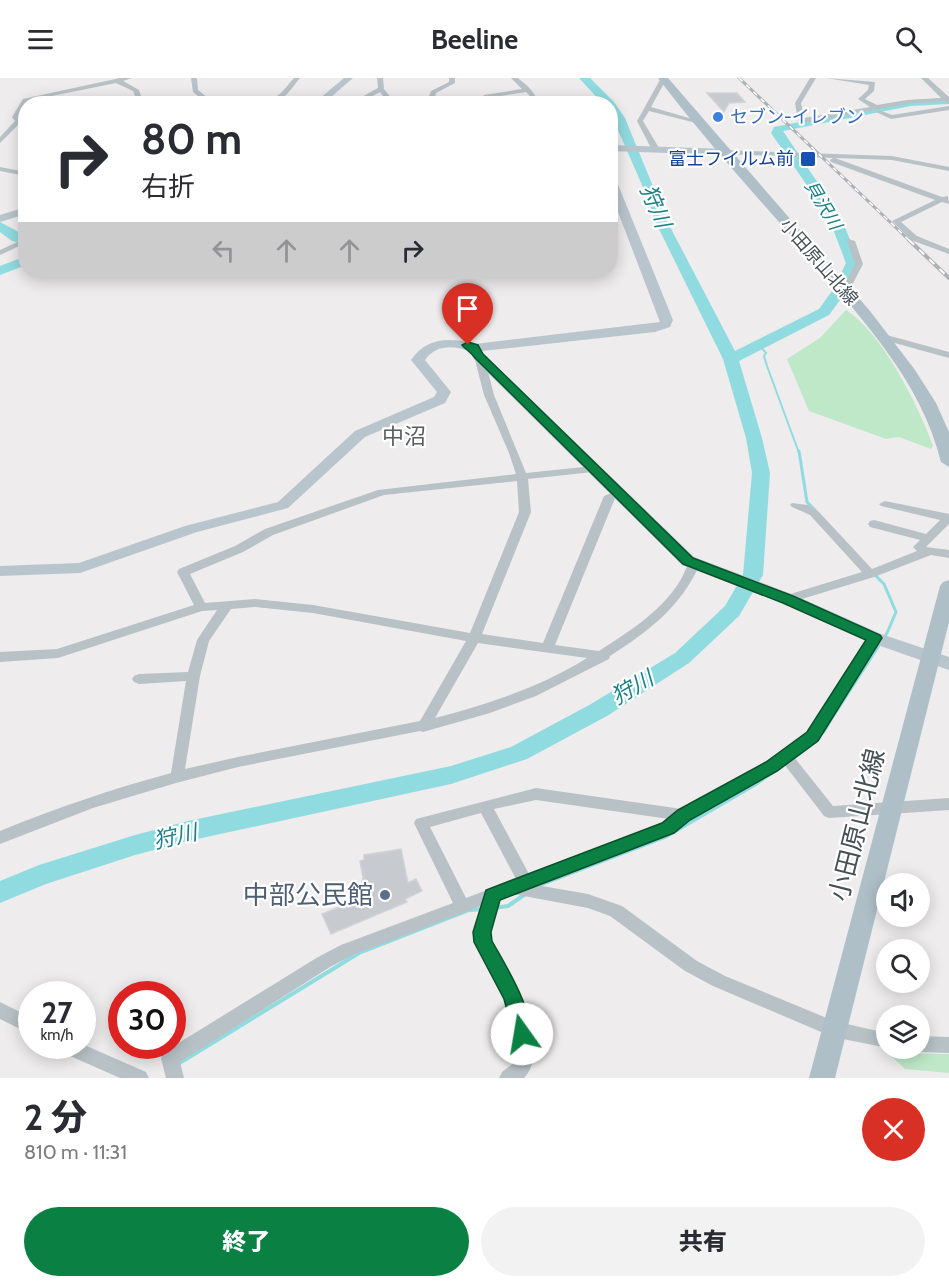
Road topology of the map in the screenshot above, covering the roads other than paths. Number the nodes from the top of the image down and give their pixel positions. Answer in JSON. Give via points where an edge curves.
{"nodes":[{"id":1,"x":129,"y":78,"type":"edge"},
{"id":2,"x":194,"y":78,"type":"edge"},
{"id":3,"x":297,"y":78,"type":"edge"},
{"id":4,"x":349,"y":78,"type":"edge"},
{"id":5,"x":380,"y":78,"type":"edge"},
{"id":6,"x":452,"y":78,"type":"edge"},
{"id":7,"x":514,"y":78,"type":"edge"},
{"id":8,"x":664,"y":78,"type":"edge"},
{"id":9,"x":813,"y":78,"type":"edge"},
{"id":10,"x":829,"y":78,"type":"edge"},
{"id":11,"x":924,"y":78,"type":"edge"},
{"id":12,"x":118,"y":81,"type":"junction"},
{"id":13,"x":381,"y":89,"type":"junction"},
{"id":14,"x":528,"y":90,"type":"junction"},
{"id":15,"x":45,"y":96,"type":"edge"},
{"id":16,"x":138,"y":96,"type":"edge"},
{"id":17,"x":202,"y":96,"type":"edge"},
{"id":18,"x":280,"y":96,"type":"edge"},
{"id":19,"x":326,"y":96,"type":"edge"},
{"id":20,"x":367,"y":96,"type":"edge"},
{"id":21,"x":387,"y":96,"type":"edge"},
{"id":22,"x":432,"y":96,"type":"edge"},
{"id":23,"x":486,"y":96,"type":"edge"},
{"id":24,"x":533,"y":96,"type":"edge"},
{"id":25,"x":948,"y":100,"type":"edge"},
{"id":26,"x":647,"y":108,"type":"junction"},
{"id":27,"x":949,"y":108,"type":"edge"},
{"id":28,"x":878,"y":110,"type":"junction"},
{"id":29,"x":18,"y":122,"type":"edge"},
{"id":30,"x":700,"y":122,"type":"junction"},
{"id":31,"x":0,"y":141,"type":"edge"},
{"id":32,"x":618,"y":148,"type":"edge"},
{"id":33,"x":652,"y":148,"type":"junction"},
{"id":34,"x":725,"y":152,"type":"junction"},
{"id":35,"x":825,"y":156,"type":"junction"},
{"id":36,"x":0,"y":169,"type":"edge"},
{"id":37,"x":949,"y":169,"type":"edge"},
{"id":38,"x":18,"y":172,"type":"edge"},
{"id":39,"x":618,"y":197,"type":"edge"},
{"id":40,"x":947,"y":199,"type":"edge"},
{"id":41,"x":18,"y":215,"type":"edge"},
{"id":42,"x":0,"y":219,"type":"edge"},
{"id":43,"x":851,"y":241,"type":"dead end"},
{"id":44,"x":18,"y":244,"type":"edge"},
{"id":45,"x":949,"y":252,"type":"edge"},
{"id":46,"x":0,"y":253,"type":"edge"},
{"id":47,"x":841,"y":287,"type":"junction"},
{"id":48,"x":883,"y":337,"type":"junction"},
{"id":49,"x":477,"y":352,"type":"junction"},
{"id":50,"x":949,"y":355,"type":"edge"},
{"id":51,"x":949,"y":462,"type":"edge"},
{"id":52,"x":593,"y":469,"type":"junction"},
{"id":53,"x":524,"y":477,"type":"junction"},
{"id":54,"x":618,"y":493,"type":"junction"},
{"id":55,"x":885,"y":504,"type":"dead end"},
{"id":56,"x":796,"y":505,"type":"dead end"},
{"id":57,"x":948,"y":518,"type":"edge"},
{"id":58,"x":874,"y":524,"type":"dead end"},
{"id":59,"x":928,"y":538,"type":"junction"},
{"id":60,"x":926,"y":553,"type":"junction"},
{"id":61,"x":949,"y":554,"type":"edge"},
{"id":62,"x":694,"y":564,"type":"junction"},
{"id":63,"x":0,"y":571,"type":"edge"},
{"id":64,"x":870,"y":574,"type":"junction"},
{"id":65,"x":949,"y":586,"type":"edge"},
{"id":66,"x":788,"y":599,"type":"junction"},
{"id":67,"x":228,"y":604,"type":"junction"},
{"id":68,"x":201,"y":607,"type":"junction"},
{"id":69,"x":947,"y":609,"type":"edge"},
{"id":70,"x":475,"y":637,"type":"junction"},
{"id":71,"x":875,"y":638,"type":"junction"},
{"id":72,"x":547,"y":648,"type":"junction"},
{"id":73,"x":604,"y":656,"type":"junction"},
{"id":74,"x":0,"y":657,"type":"edge"},
{"id":75,"x":939,"y":661,"type":"edge"},
{"id":76,"x":193,"y":676,"type":"junction"},
{"id":77,"x":139,"y":679,"type":"dead end"},
{"id":78,"x":423,"y":727,"type":"junction"},
{"id":79,"x":786,"y":756,"type":"junction"},
{"id":80,"x":177,"y":777,"type":"junction"},
{"id":81,"x":949,"y":804,"type":"edge"},
{"id":82,"x":485,"y":806,"type":"junction"},
{"id":83,"x":890,"y":808,"type":"junction"},
{"id":84,"x":684,"y":815,"type":"junction"},
{"id":85,"x":0,"y":838,"type":"edge"},
{"id":86,"x":519,"y":885,"type":"junction"},
{"id":87,"x":492,"y":895,"type":"junction"},
{"id":88,"x":462,"y":906,"type":"junction"},
{"id":89,"x":0,"y":1010,"type":"edge"},
{"id":90,"x":18,"y":1020,"type":"edge"},
{"id":91,"x":833,"y":1029,"type":"junction"},
{"id":92,"x":876,"y":1039,"type":"edge"},
{"id":93,"x":930,"y":1044,"type":"edge"},
{"id":94,"x":949,"y":1045,"type":"edge"},
{"id":95,"x":96,"y":1059,"type":"edge"},
{"id":96,"x":140,"y":1078,"type":"edge"},
{"id":97,"x":175,"y":1078,"type":"edge"},
{"id":98,"x":508,"y":1078,"type":"edge"},
{"id":99,"x":822,"y":1078,"type":"edge"}],
"edges":[{"from":1,"to":12,"type":"street"},
{"from":2,"to":17,"type":"street","via":[[195,91]]},
{"from":3,"to":18,"type":"street"},
{"from":4,"to":19,"type":"street"},
{"from":5,"to":13,"type":"street"},
{"from":6,"to":22,"type":"street","via":[[448,86]]},
{"from":7,"to":14,"type":"street"},
{"from":8,"to":26,"type":"street"},
{"from":8,"to":30,"type":"main road","name":"小田原山北線"},
{"from":9,"to":28,"type":"street","via":[[798,103],[801,121]]},
{"from":10,"to":28,"type":"street","via":[[873,83],[871,92],[861,99]]},
{"from":11,"to":25,"type":"street"},
{"from":12,"to":15,"type":"street"},
{"from":12,"to":16,"type":"street","via":[[136,90]]},
{"from":13,"to":20,"type":"street"},
{"from":13,"to":21,"type":"street"},
{"from":14,"to":23,"type":"street"},
{"from":14,"to":24,"type":"street"},
{"from":25,"to":28,"type":"street","via":[[907,102]]},
{"from":26,"to":30,"type":"street"},
{"from":26,"to":33,"type":"street","via":[[640,121]]},
{"from":27,"to":28,"type":"street","via":[[891,117]]},
{"from":29,"to":31,"type":"street"},
{"from":30,"to":34,"type":"main road","name":"小田原山北線"},
{"from":32,"to":33,"type":"street"},
{"from":33,"to":34,"type":"street"},
{"from":34,"to":35,"type":"street"},
{"from":34,"to":47,"type":"main road","name":"小田原山北線"},
{"from":35,"to":37,"type":"street","via":[[892,158]]},
{"from":35,"to":40,"type":"street"},
{"from":36,"to":38,"type":"street"},
{"from":39,"to":49,"type":"street","via":[[666,324]]},
{"from":40,"to":45,"type":"street","via":[[896,221],[914,238]]},
{"from":41,"to":42,"type":"street"},
{"from":43,"to":47,"type":"street","via":[[859,264]]},
{"from":44,"to":46,"type":"street"},
{"from":47,"to":48,"type":"main road","name":"小田原山北線"},
{"from":48,"to":50,"type":"street"},
{"from":48,"to":51,"type":"main road","name":"小田原山北線","via":[[926,398],[938,422]]},
{"from":49,"to":52,"type":"street"},
{"from":49,"to":53,"type":"street","via":[[498,420]]},
{"from":49,"to":63,"type":"street","via":[[448,343],[420,355],[418,360],[444,392],[440,400],[360,434],[283,505],[190,529],[80,568]]},
{"from":52,"to":53,"type":"street"},
{"from":52,"to":54,"type":"street"},
{"from":53,"to":68,"type":"street","via":[[382,492],[269,532],[183,572]]},
{"from":53,"to":70,"type":"street","via":[[525,512]]},
{"from":54,"to":62,"type":"street"},
{"from":54,"to":72,"type":"street","via":[[610,496]]},
{"from":55,"to":57,"type":"street"},
{"from":56,"to":64,"type":"street","via":[[814,513]]},
{"from":57,"to":59,"type":"street"},
{"from":58,"to":59,"type":"street"},
{"from":59,"to":60,"type":"street","via":[[919,547]]},
{"from":60,"to":61,"type":"street"},
{"from":60,"to":64,"type":"street"},
{"from":62,"to":66,"type":"street"},
{"from":62,"to":73,"type":"street","via":[[681,589],[660,611]]},
{"from":64,"to":66,"type":"street"},
{"from":65,"to":69,"type":"main road","name":"小田原山北線"},
{"from":66,"to":71,"type":"street"},
{"from":67,"to":68,"type":"street"},
{"from":67,"to":70,"type":"street","via":[[293,606]]},
{"from":67,"to":76,"type":"street","via":[[203,640]]},
{"from":68,"to":74,"type":"street","via":[[81,648]]},
{"from":69,"to":75,"type":"main road","name":"小田原山北線"},
{"from":70,"to":72,"type":"street"},
{"from":70,"to":78,"type":"street"},
{"from":71,"to":75,"type":"street"},
{"from":71,"to":79,"type":"street","via":[[812,737]]},
{"from":72,"to":73,"type":"street"},
{"from":73,"to":78,"type":"street","via":[[519,698]]},
{"from":75,"to":83,"type":"main road","name":"小田原山北線"},
{"from":76,"to":77,"type":"street"},
{"from":76,"to":80,"type":"street"},
{"from":78,"to":80,"type":"street"},
{"from":79,"to":83,"type":"street","via":[[830,812]]},
{"from":79,"to":84,"type":"street"},
{"from":80,"to":85,"type":"street","via":[[84,803]]},
{"from":81,"to":83,"type":"street"},
{"from":82,"to":84,"type":"street","via":[[536,794]]},
{"from":82,"to":86,"type":"street"},
{"from":82,"to":88,"type":"street","via":[[421,824]]},
{"from":83,"to":91,"type":"main road","name":"小田原山北線"},
{"from":84,"to":86,"type":"street","via":[[668,828]]},
{"from":86,"to":87,"type":"street"},
{"from":86,"to":91,"type":"street","via":[[588,901],[616,912],[719,981]]},
{"from":87,"to":88,"type":"street"},
{"from":87,"to":98,"type":"street","via":[[483,942],[513,998],[526,1053],[522,1069]]},
{"from":88,"to":97,"type":"street","via":[[347,950],[314,968],[170,1059]]},
{"from":89,"to":90,"type":"street"},
{"from":91,"to":92,"type":"street"},
{"from":91,"to":99,"type":"main road","name":"小田原山北線"},
{"from":93,"to":94,"type":"street"},
{"from":95,"to":96,"type":"street"}]}
